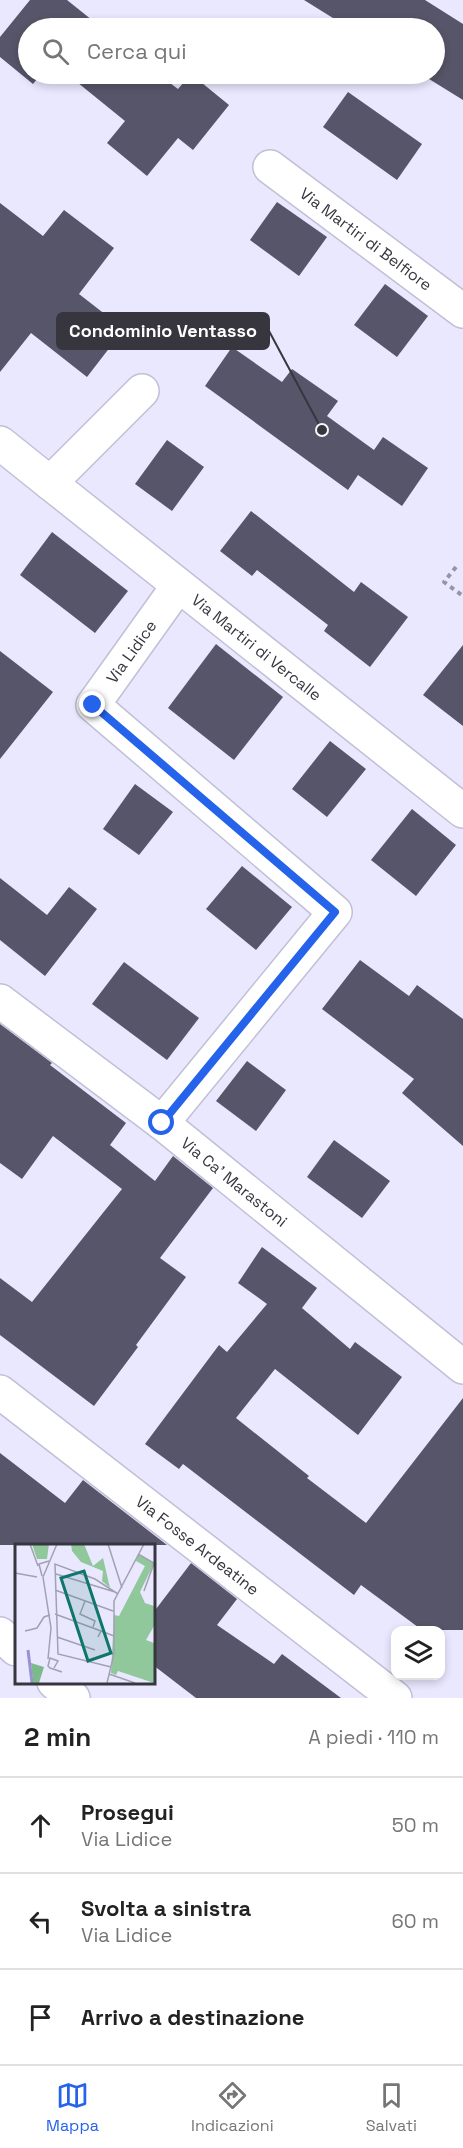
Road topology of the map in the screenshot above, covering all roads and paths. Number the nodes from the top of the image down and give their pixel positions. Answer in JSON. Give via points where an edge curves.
{"nodes":[{"id":1,"x":270,"y":167,"type":"dead end"},
{"id":2,"x":463,"y":311,"type":"edge"},
{"id":3,"x":142,"y":391,"type":"dead end"},
{"id":4,"x":0,"y":443,"type":"edge"},
{"id":5,"x":50,"y":483,"type":"junction"},
{"id":6,"x":456,"y":567,"type":"dead end"},
{"id":7,"x":178,"y":586,"type":"junction"},
{"id":8,"x":463,"y":596,"type":"edge"},
{"id":9,"x":463,"y":812,"type":"edge"},
{"id":10,"x":0,"y":1001,"type":"edge"},
{"id":11,"x":162,"y":1123,"type":"junction"},
{"id":12,"x":463,"y":1366,"type":"edge"},
{"id":13,"x":0,"y":1392,"type":"edge"},
{"id":14,"x":0,"y":1634,"type":"edge"},
{"id":15,"x":15,"y":1648,"type":"edge"},
{"id":16,"x":55,"y":1683,"type":"edge"},
{"id":17,"x":73,"y":1698,"type":"edge"},
{"id":18,"x":395,"y":1698,"type":"edge"}],
"edges":[{"from":1,"to":2,"type":"street","name":"Via Martiri di Belfiore"},
{"from":3,"to":5,"type":"street"},
{"from":4,"to":5,"type":"street","name":"Via Martiri di Vercalle"},
{"from":5,"to":7,"type":"street","name":"Via Martiri di Vercalle"},
{"from":6,"to":8,"type":"path","via":[[444,582]]},
{"from":7,"to":9,"type":"street","name":"Via Martiri di Vercalle"},
{"from":7,"to":11,"type":"street","name":"Via Lidice","via":[[93,705],[335,912]]},
{"from":10,"to":11,"type":"street","name":"Via Ca' Marastoni"},
{"from":11,"to":12,"type":"street","name":"Via Ca' Marastoni"},
{"from":13,"to":18,"type":"street","name":"Via Fosse Ardeatine"},
{"from":14,"to":15,"type":"street"},
{"from":16,"to":17,"type":"street"}]}
